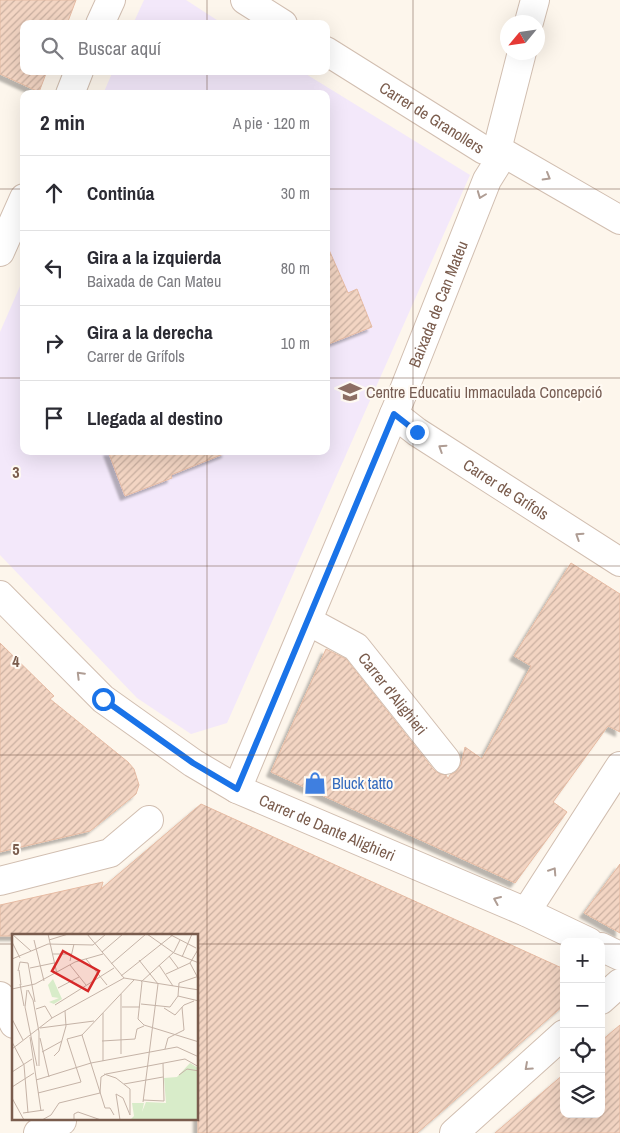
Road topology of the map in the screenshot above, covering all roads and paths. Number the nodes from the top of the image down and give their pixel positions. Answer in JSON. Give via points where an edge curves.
{"nodes":[{"id":1,"x":111,"y":0,"type":"edge"},
{"id":2,"x":244,"y":0,"type":"edge"},
{"id":3,"x":535,"y":0,"type":"edge"},
{"id":4,"x":531,"y":15,"type":"edge"},
{"id":5,"x":102,"y":20,"type":"edge"},
{"id":6,"x":276,"y":20,"type":"edge"},
{"id":7,"x":330,"y":54,"type":"edge"},
{"id":8,"x":520,"y":60,"type":"edge"},
{"id":9,"x":78,"y":75,"type":"edge"},
{"id":10,"x":72,"y":90,"type":"edge"},
{"id":11,"x":502,"y":145,"type":"junction"},
{"id":12,"x":20,"y":207,"type":"edge"},
{"id":13,"x":620,"y":220,"type":"edge"},
{"id":14,"x":0,"y":252,"type":"edge"},
{"id":15,"x":394,"y":414,"type":"junction"},
{"id":16,"x":620,"y":562,"type":"edge"},
{"id":17,"x":0,"y":594,"type":"edge"},
{"id":18,"x":308,"y":621,"type":"junction"},
{"id":19,"x":446,"y":760,"type":"dead end"},
{"id":20,"x":620,"y":766,"type":"edge"},
{"id":21,"x":237,"y":789,"type":"junction"},
{"id":22,"x":149,"y":820,"type":"dead end"},
{"id":23,"x":0,"y":881,"type":"edge"},
{"id":24,"x":526,"y":912,"type":"junction"},
{"id":25,"x":581,"y":938,"type":"edge"},
{"id":26,"x":605,"y":949,"type":"edge"},
{"id":27,"x":620,"y":956,"type":"edge"},
{"id":28,"x":620,"y":983,"type":"edge"},
{"id":29,"x":0,"y":996,"type":"edge"},
{"id":30,"x":605,"y":996,"type":"edge"},
{"id":31,"x":12,"y":1020,"type":"edge"},
{"id":32,"x":560,"y":1038,"type":"edge"},
{"id":33,"x":65,"y":1124,"type":"edge"},
{"id":34,"x":38,"y":1133,"type":"edge"},
{"id":35,"x":454,"y":1133,"type":"edge"}],
"edges":[{"from":1,"to":5,"type":"street"},
{"from":2,"to":6,"type":"street"},
{"from":3,"to":4,"type":"street"},
{"from":7,"to":11,"type":"street","name":"Carrer de Granollers","via":[[484,150]]},
{"from":8,"to":11,"type":"street","name":"Baixada de Can Mateu"},
{"from":9,"to":10,"type":"street"},
{"from":11,"to":13,"type":"street","name":"Carrer de Granollers","one_way":true},
{"from":11,"to":15,"type":"street","name":"Baixada de Can Mateu","one_way":true},
{"from":12,"to":14,"type":"street"},
{"from":16,"to":15,"type":"street","name":"Carrer de Grífols","one_way":true},
{"from":15,"to":18,"type":"street","name":"Baixada de Can Mateu"},
{"from":21,"to":17,"type":"street","name":"Carrer de Dante Alighieri","one_way":true,"via":[[193,763],[103,699]]},
{"from":18,"to":19,"type":"street","name":"Carrer d'Alighieri","via":[[356,647]]},
{"from":18,"to":21,"type":"street","name":"Baixada de Can Mateu"},
{"from":24,"to":20,"type":"street","one_way":true},
{"from":24,"to":21,"type":"street","name":"Carrer de Dante Alighieri","one_way":true},
{"from":22,"to":23,"type":"street","via":[[110,853]]},
{"from":24,"to":25,"type":"street","name":"Carrer de Dante Alighieri"},
{"from":26,"to":27,"type":"street"},
{"from":28,"to":30,"type":"street"},
{"from":29,"to":31,"type":"street"},
{"from":32,"to":35,"type":"street","one_way":true},
{"from":33,"to":34,"type":"street"}]}
